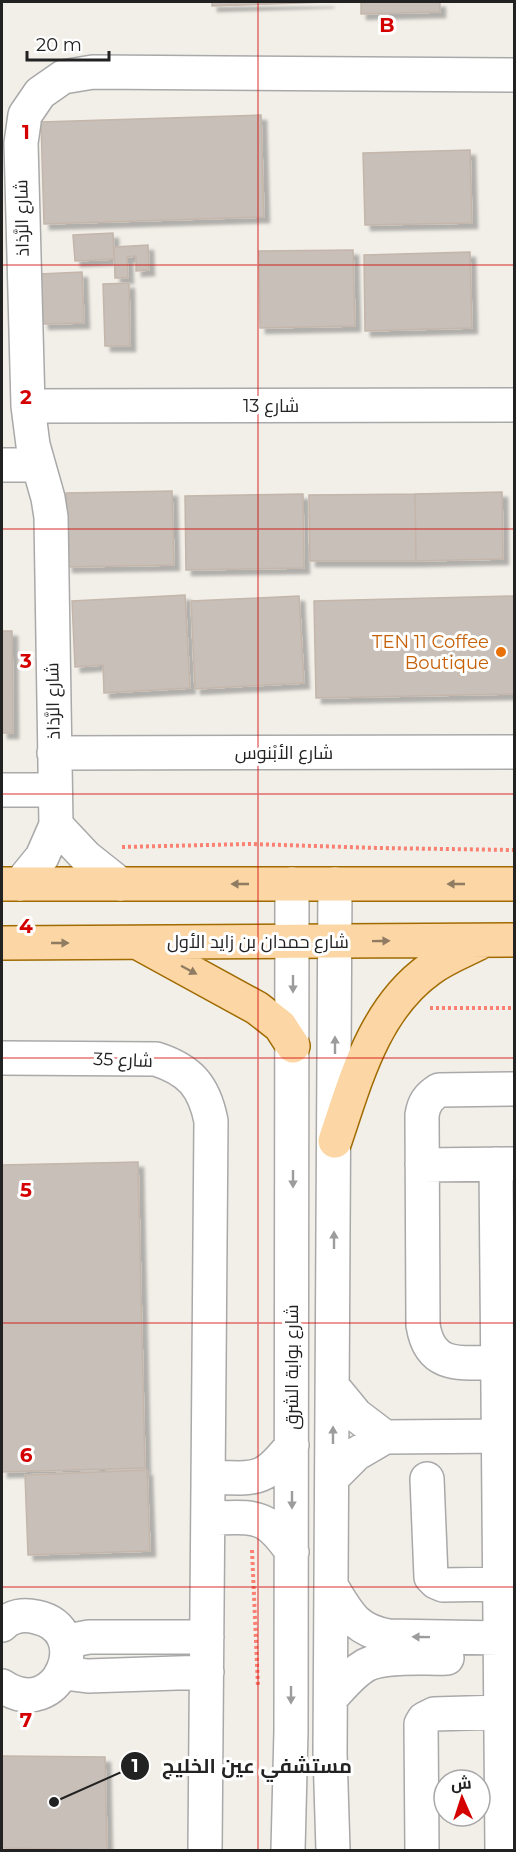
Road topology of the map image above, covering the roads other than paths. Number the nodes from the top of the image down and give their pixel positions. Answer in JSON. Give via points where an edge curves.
{"nodes":[{"id":1,"x":514,"y":75,"type":"edge"},
{"id":2,"x":514,"y":405,"type":"edge"},
{"id":3,"x":28,"y":406,"type":"junction"},
{"id":4,"x":2,"y":465,"type":"edge"},
{"id":5,"x":38,"y":465,"type":"junction"},
{"id":6,"x":514,"y":752,"type":"edge"},
{"id":7,"x":54,"y":753,"type":"junction"},
{"id":8,"x":2,"y":790,"type":"edge"},
{"id":9,"x":55,"y":790,"type":"junction"},
{"id":10,"x":66,"y":837,"type":"junction"},
{"id":11,"x":11,"y":884,"type":"edge"},
{"id":12,"x":120,"y":884,"type":"junction"},
{"id":13,"x":292,"y":884,"type":"junction"},
{"id":14,"x":335,"y":884,"type":"junction"},
{"id":15,"x":514,"y":884,"type":"edge"},
{"id":16,"x":500,"y":940,"type":"edge"},
{"id":17,"x":292,"y":941,"type":"junction"},
{"id":18,"x":335,"y":941,"type":"junction"},
{"id":19,"x":2,"y":943,"type":"edge"},
{"id":20,"x":138,"y":943,"type":"junction"},
{"id":21,"x":293,"y":1046,"type":"junction"},
{"id":22,"x":2,"y":1058,"type":"edge"},
{"id":23,"x":514,"y":1089,"type":"edge"},
{"id":24,"x":335,"y":1141,"type":"junction"},
{"id":25,"x":505,"y":1164,"type":"edge"},
{"id":26,"x":422,"y":1165,"type":"junction"},
{"id":27,"x":498,"y":1362,"type":"junction"},
{"id":28,"x":333,"y":1387,"type":"junction"},
{"id":29,"x":506,"y":1436,"type":"edge"},
{"id":30,"x":385,"y":1437,"type":"junction"},
{"id":31,"x":292,"y":1445,"type":"junction"},
{"id":32,"x":208,"y":1477,"type":"junction"},
{"id":33,"x":332,"y":1478,"type":"junction"},
{"id":34,"x":427,"y":1479,"type":"dead end"},
{"id":35,"x":208,"y":1518,"type":"junction"},
{"id":36,"x":292,"y":1552,"type":"junction"},
{"id":37,"x":499,"y":1584,"type":"junction"},
{"id":38,"x":333,"y":1589,"type":"junction"},
{"id":39,"x":2,"y":1625,"type":"edge"},
{"id":40,"x":207,"y":1637,"type":"junction"},
{"id":41,"x":500,"y":1647,"type":"junction"},
{"id":42,"x":65,"y":1657,"type":"junction"},
{"id":43,"x":207,"y":1672,"type":"junction"},
{"id":44,"x":2,"y":1686,"type":"edge"},
{"id":45,"x":331,"y":1698,"type":"junction"},
{"id":46,"x":501,"y":1712,"type":"junction"},
{"id":47,"x":205,"y":1851,"type":"edge"},
{"id":48,"x":288,"y":1851,"type":"edge"},
{"id":49,"x":333,"y":1851,"type":"edge"},
{"id":50,"x":422,"y":1851,"type":"edge"},
{"id":51,"x":502,"y":1851,"type":"edge"}],
"edges":[{"from":1,"to":3,"type":"street","name":"شارع الرَّذاذ","via":[[93,72],[63,77],[40,93],[25,115],[21,143]]},
{"from":2,"to":3,"type":"street","name":"شارع 13"},
{"from":3,"to":5,"type":"street","name":"شارع الرَّذاذ"},
{"from":4,"to":5,"type":"street"},
{"from":5,"to":7,"type":"street","name":"شارع الرَّذاذ","via":[[51,517]]},
{"from":6,"to":7,"type":"street","name":"شارع الأبْنوس"},
{"from":7,"to":9,"type":"street","name":"شارع الرَّذاذ"},
{"from":8,"to":9,"type":"street"},
{"from":9,"to":10,"type":"street","name":"شارع الرَّذاذ"},
{"from":10,"to":11,"type":"street","name":"شارع الرَّذاذ"},
{"from":10,"to":12,"type":"street"},
{"from":11,"to":12,"type":"main road"},
{"from":13,"to":12,"type":"main road","one_way":true},
{"from":13,"to":14,"type":"main road"},
{"from":13,"to":17,"type":"street","name":"شارع بوابة الشرق"},
{"from":15,"to":14,"type":"main road","one_way":true},
{"from":14,"to":18,"type":"street"},
{"from":18,"to":16,"type":"main road","name":"شارع حمدان بن زايد الأول","one_way":true},
{"from":16,"to":24,"type":"main road","via":[[431,968],[408,987],[364,1057]]},
{"from":17,"to":18,"type":"main road","name":"شارع حمدان بن زايد الأول"},
{"from":17,"to":20,"type":"main road","name":"شارع حمدان بن زايد الأول"},
{"from":17,"to":21,"type":"street","name":"شارع بوابة الشرق","one_way":true},
{"from":24,"to":18,"type":"street","one_way":true},
{"from":19,"to":20,"type":"main road","name":"شارع حمدان بن زايد الأول","one_way":true},
{"from":20,"to":21,"type":"main road","one_way":true,"via":[[258,1008],[280,1026]]},
{"from":21,"to":31,"type":"street","name":"شارع بوابة الشرق","one_way":true},
{"from":22,"to":32,"type":"street","name":"شارع 35","via":[[156,1059],[172,1064],[199,1086],[211,1121]]},
{"from":23,"to":26,"type":"street","via":[[450,1089],[429,1096],[422,1115]]},
{"from":28,"to":24,"type":"street","one_way":true},
{"from":25,"to":26,"type":"street"},
{"from":25,"to":27,"type":"street"},
{"from":26,"to":27,"type":"street","via":[[425,1336],[437,1356],[456,1364]]},
{"from":27,"to":29,"type":"street"},
{"from":28,"to":30,"type":"street","via":[[356,1415]]},
{"from":33,"to":28,"type":"street","one_way":true},
{"from":29,"to":30,"type":"street"},
{"from":29,"to":37,"type":"street"},
{"from":30,"to":33,"type":"street","via":[[356,1454]]},
{"from":31,"to":32,"type":"street","via":[[276,1466],[262,1475]]},
{"from":31,"to":36,"type":"street","name":"شارع بوابة الشرق","one_way":true},
{"from":32,"to":35,"type":"street","name":"شارع 35"},
{"from":33,"to":38,"type":"street"},
{"from":34,"to":37,"type":"street","via":[[431,1577],[442,1585]]},
{"from":35,"to":36,"type":"street","via":[[262,1520]]},
{"from":35,"to":40,"type":"street","name":"شارع 35"},
{"from":36,"to":48,"type":"street","name":"شارع بوابة الشرق","one_way":true},
{"from":37,"to":41,"type":"street"},
{"from":41,"to":38,"type":"street","one_way":true,"via":[[376,1634],[349,1616]]},
{"from":38,"to":45,"type":"street"},
{"from":39,"to":42,"type":"street","via":[[16,1617],[41,1618],[61,1634]]},
{"from":40,"to":42,"type":"street","via":[[74,1640]]},
{"from":40,"to":43,"type":"street","name":"شارع 35"},
{"from":41,"to":45,"type":"street","via":[[378,1661],[358,1670]]},
{"from":41,"to":46,"type":"street"},
{"from":42,"to":43,"type":"street","via":[[72,1674],[88,1676]]},
{"from":42,"to":44,"type":"street","via":[[54,1684],[38,1694],[13,1693]]},
{"from":43,"to":47,"type":"street","name":"شارع 35"},
{"from":45,"to":49,"type":"street"},
{"from":46,"to":50,"type":"street","via":[[434,1714],[420,1724]]},
{"from":46,"to":51,"type":"street"}]}
